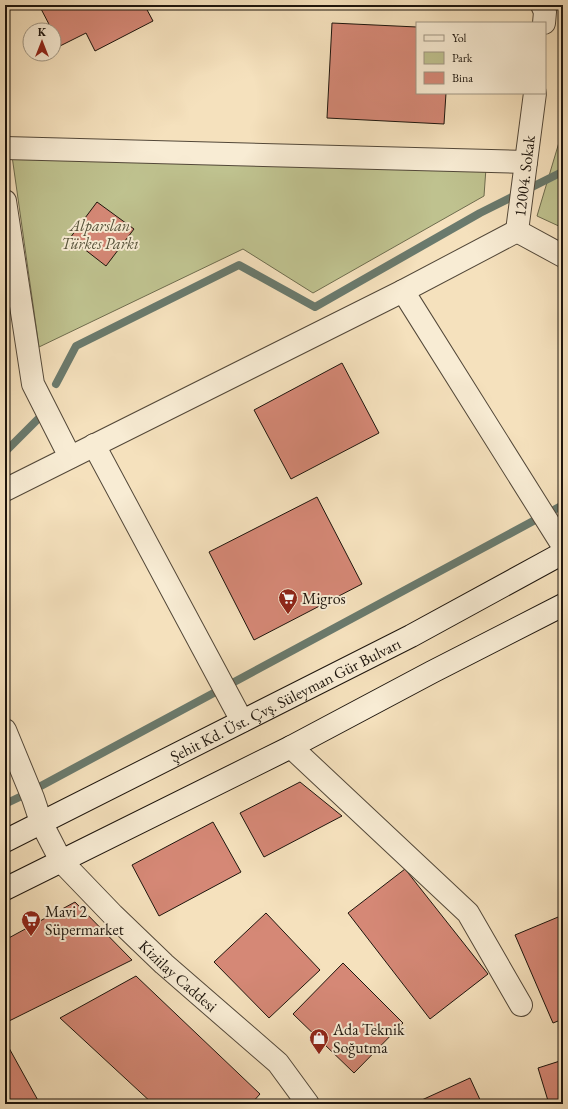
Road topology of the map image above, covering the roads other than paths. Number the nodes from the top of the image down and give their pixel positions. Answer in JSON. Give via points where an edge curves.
{"nodes":[{"id":1,"x":542,"y":5,"type":"edge"},
{"id":2,"x":544,"y":22,"type":"edge"},
{"id":3,"x":535,"y":94,"type":"edge"},
{"id":4,"x":5,"y":148,"type":"edge"},
{"id":5,"x":526,"y":167,"type":"junction"},
{"id":6,"x":5,"y":201,"type":"edge"},
{"id":7,"x":517,"y":232,"type":"junction"},
{"id":8,"x":563,"y":256,"type":"edge"},
{"id":9,"x":403,"y":291,"type":"junction"},
{"id":10,"x":94,"y":445,"type":"junction"},
{"id":11,"x":70,"y":457,"type":"junction"},
{"id":12,"x":5,"y":490,"type":"edge"},
{"id":13,"x":558,"y":538,"type":"edge"},
{"id":14,"x":563,"y":553,"type":"edge"},
{"id":15,"x":563,"y":605,"type":"edge"},
{"id":16,"x":237,"y":712,"type":"junction"},
{"id":17,"x":5,"y":730,"type":"edge"},
{"id":18,"x":291,"y":747,"type":"junction"},
{"id":19,"x":41,"y":822,"type":"junction"},
{"id":20,"x":5,"y":841,"type":"edge"},
{"id":21,"x":61,"y":861,"type":"junction"},
{"id":22,"x":5,"y":890,"type":"edge"},
{"id":23,"x":521,"y":1005,"type":"dead end"},
{"id":24,"x":308,"y":1104,"type":"edge"}],
"edges":[{"from":1,"to":2,"type":"street","via":[[545,12]]},
{"from":3,"to":5,"type":"street","name":"12004. Sokak"},
{"from":4,"to":5,"type":"street"},
{"from":5,"to":7,"type":"street","name":"12004. Sokak"},
{"from":6,"to":11,"type":"street","via":[[33,384]]},
{"from":7,"to":8,"type":"street","name":"12004. Sokak"},
{"from":7,"to":9,"type":"street"},
{"from":9,"to":10,"type":"street"},
{"from":9,"to":13,"type":"street"},
{"from":10,"to":11,"type":"street"},
{"from":10,"to":16,"type":"street"},
{"from":11,"to":12,"type":"street"},
{"from":14,"to":16,"type":"street","name":"Şehit Kd. Üst. Çvş. Süleyman Gür Bulvarı","via":[[411,636]]},
{"from":15,"to":18,"type":"street"},
{"from":16,"to":19,"type":"street","name":"Şehit Kd. Üst. Çvş. Süleyman Gür Bulvarı"},
{"from":17,"to":19,"type":"street","name":"Kiziilay Caddesi"},
{"from":18,"to":21,"type":"street"},
{"from":18,"to":23,"type":"street","via":[[468,912]]},
{"from":19,"to":20,"type":"street","name":"Şehit Kd. Üst. Çvş. Süleyman Gür Bulvarı"},
{"from":19,"to":21,"type":"street","name":"Kiziilay Caddesi"},
{"from":21,"to":22,"type":"street"},
{"from":21,"to":24,"type":"street","name":"Kiziilay Caddesi","via":[[164,964],[278,1063]]}]}
